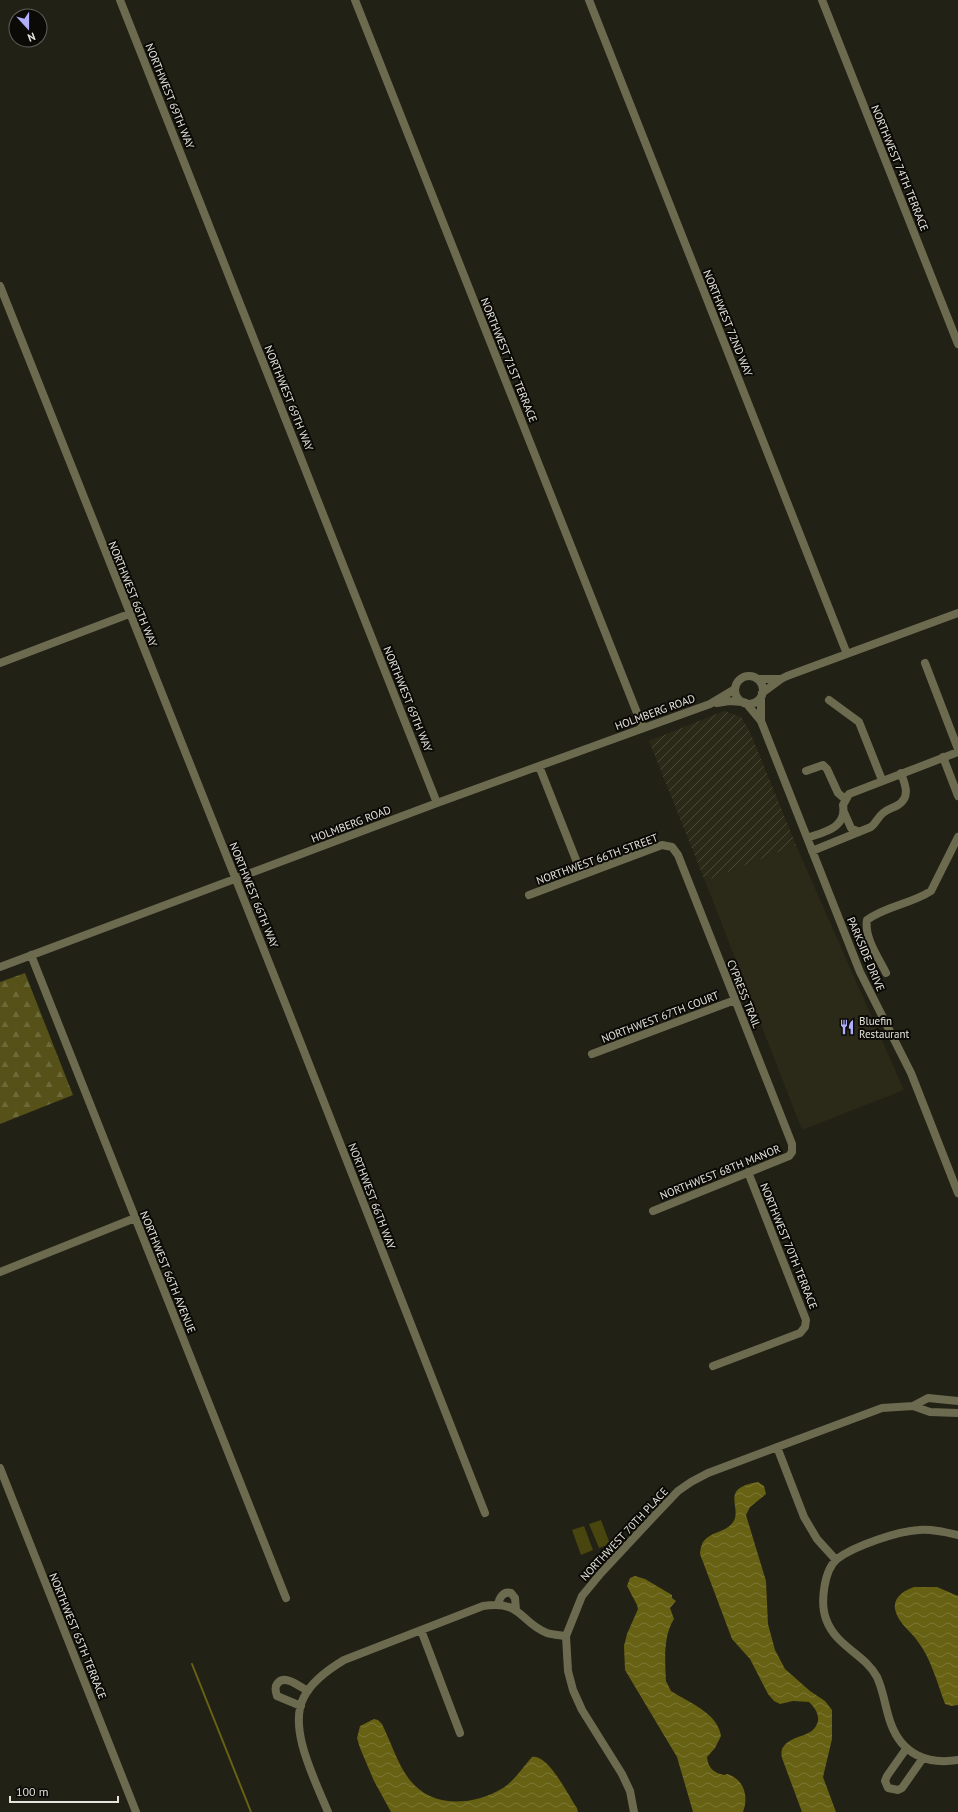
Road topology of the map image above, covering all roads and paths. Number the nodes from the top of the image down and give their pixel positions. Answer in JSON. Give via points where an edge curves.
{"nodes":[{"id":1,"x":120,"y":0,"type":"edge"},
{"id":2,"x":355,"y":0,"type":"edge"},
{"id":3,"x":588,"y":0,"type":"edge"},
{"id":4,"x":822,"y":0,"type":"edge"},
{"id":5,"x":0,"y":286,"type":"edge"},
{"id":6,"x":958,"y":344,"type":"edge"},
{"id":7,"x":958,"y":613,"type":"edge"},
{"id":8,"x":129,"y":614,"type":"junction"},
{"id":9,"x":847,"y":654,"type":"junction"},
{"id":10,"x":0,"y":662,"type":"edge"},
{"id":11,"x":925,"y":663,"type":"dead end"},
{"id":12,"x":758,"y":679,"type":"junction"},
{"id":13,"x":781,"y":679,"type":"junction"},
{"id":14,"x":735,"y":689,"type":"junction"},
{"id":15,"x":762,"y":695,"type":"junction"},
{"id":16,"x":829,"y":700,"type":"dead end"},
{"id":17,"x":745,"y":703,"type":"junction"},
{"id":18,"x":710,"y":704,"type":"junction"},
{"id":19,"x":761,"y":722,"type":"junction"},
{"id":20,"x":643,"y":728,"type":"junction"},
{"id":21,"x":958,"y":750,"type":"edge"},
{"id":22,"x":943,"y":758,"type":"junction"},
{"id":23,"x":539,"y":766,"type":"junction"},
{"id":24,"x":806,"y":771,"type":"dead end"},
{"id":25,"x":901,"y":773,"type":"junction"},
{"id":26,"x":882,"y":780,"type":"junction"},
{"id":27,"x":958,"y":796,"type":"edge"},
{"id":28,"x":845,"y":799,"type":"junction"},
{"id":29,"x":437,"y":803,"type":"junction"},
{"id":30,"x":844,"y":812,"type":"junction"},
{"id":31,"x":859,"y":832,"type":"junction"},
{"id":32,"x":958,"y":837,"type":"edge"},
{"id":33,"x":807,"y":838,"type":"junction"},
{"id":34,"x":672,"y":847,"type":"joint"},
{"id":35,"x":812,"y":851,"type":"junction"},
{"id":36,"x":582,"y":875,"type":"junction"},
{"id":37,"x":236,"y":879,"type":"junction"},
{"id":38,"x":529,"y":895,"type":"dead end"},
{"id":39,"x":31,"y":955,"type":"junction"},
{"id":40,"x":0,"y":967,"type":"edge"},
{"id":41,"x":886,"y":973,"type":"dead end"},
{"id":42,"x":735,"y":1000,"type":"junction"},
{"id":43,"x":592,"y":1054,"type":"dead end"},
{"id":44,"x":792,"y":1152,"type":"joint"},
{"id":45,"x":748,"y":1172,"type":"junction"},
{"id":46,"x":958,"y":1193,"type":"edge"},
{"id":47,"x":653,"y":1211,"type":"dead end"},
{"id":48,"x":135,"y":1218,"type":"junction"},
{"id":49,"x":0,"y":1272,"type":"edge"},
{"id":50,"x":714,"y":1366,"type":"dead end"},
{"id":51,"x":940,"y":1399,"type":"junction"},
{"id":52,"x":958,"y":1401,"type":"edge"},
{"id":53,"x":913,"y":1406,"type":"junction"},
{"id":54,"x":938,"y":1413,"type":"junction"},
{"id":55,"x":958,"y":1413,"type":"edge"},
{"id":56,"x":777,"y":1446,"type":"junction"},
{"id":57,"x":0,"y":1468,"type":"edge"},
{"id":58,"x":485,"y":1513,"type":"dead end"},
{"id":59,"x":958,"y":1535,"type":"edge"},
{"id":60,"x":836,"y":1560,"type":"junction"},
{"id":61,"x":286,"y":1598,"type":"dead end"},
{"id":62,"x":498,"y":1605,"type":"junction"},
{"id":63,"x":516,"y":1610,"type":"junction"},
{"id":64,"x":421,"y":1630,"type":"junction"},
{"id":65,"x":566,"y":1636,"type":"junction"},
{"id":66,"x":460,"y":1733,"type":"dead end"},
{"id":67,"x":908,"y":1751,"type":"junction"},
{"id":68,"x":923,"y":1758,"type":"junction"},
{"id":69,"x":958,"y":1760,"type":"edge"},
{"id":70,"x":136,"y":1812,"type":"edge"},
{"id":71,"x":328,"y":1812,"type":"edge"},
{"id":72,"x":634,"y":1812,"type":"edge"}],
"edges":[{"from":1,"to":29,"type":"street","name":"NORTHWEST 69TH WAY"},
{"from":2,"to":20,"type":"street","name":"NORTHWEST 71ST TERRACE"},
{"from":3,"to":9,"type":"street","name":"NORTHWEST 72ND WAY"},
{"from":4,"to":6,"type":"street","name":"NORTHWEST 74TH TERRACE"},
{"from":5,"to":8,"type":"street","name":"NORTHWEST 66TH WAY"},
{"from":7,"to":9,"type":"street"},
{"from":8,"to":10,"type":"street"},
{"from":8,"to":37,"type":"street","name":"NORTHWEST 66TH WAY"},
{"from":9,"to":13,"type":"street"},
{"from":11,"to":21,"type":"street"},
{"from":12,"to":13,"type":"street"},
{"from":12,"to":14,"type":"street","via":[[750,676],[742,678]]},
{"from":12,"to":15,"type":"street","via":[[762,685]]},
{"from":13,"to":15,"type":"street"},
{"from":14,"to":17,"type":"street","via":[[737,697]]},
{"from":14,"to":18,"type":"street","name":"HOLMBERG ROAD"},
{"from":15,"to":17,"type":"street","via":[[754,702]]},
{"from":15,"to":19,"type":"street","name":"PARKSIDE DRIVE"},
{"from":16,"to":26,"type":"street","via":[[859,722]]},
{"from":17,"to":18,"type":"street","name":"HOLMBERG ROAD","via":[[730,701]]},
{"from":17,"to":19,"type":"street","name":"PARKSIDE DRIVE"},
{"from":18,"to":20,"type":"street","name":"HOLMBERG ROAD"},
{"from":19,"to":33,"type":"street","name":"PARKSIDE DRIVE"},
{"from":20,"to":23,"type":"street","name":"HOLMBERG ROAD"},
{"from":21,"to":22,"type":"street"},
{"from":22,"to":25,"type":"street"},
{"from":22,"to":27,"type":"street"},
{"from":23,"to":29,"type":"street","name":"HOLMBERG ROAD"},
{"from":23,"to":36,"type":"street"},
{"from":24,"to":28,"type":"street","via":[[823,766],[827,769],[838,793]]},
{"from":25,"to":26,"type":"street"},
{"from":25,"to":31,"type":"street","via":[[906,788],[903,800],[884,812],[877,823]]},
{"from":26,"to":28,"type":"street","via":[[849,794]]},
{"from":28,"to":30,"type":"street"},
{"from":29,"to":37,"type":"street","name":"HOLMBERG ROAD"},
{"from":30,"to":31,"type":"street","via":[[851,828]]},
{"from":30,"to":33,"type":"street","via":[[833,829]]},
{"from":31,"to":35,"type":"street"},
{"from":32,"to":41,"type":"street","via":[[931,891],[875,914],[867,920],[866,928]]},
{"from":33,"to":35,"type":"street","name":"PARKSIDE DRIVE"},
{"from":34,"to":36,"type":"street","name":"NORTHWEST 66TH STREET","via":[[662,844]]},
{"from":34,"to":42,"type":"street","name":"CYPRESS TRAIL","via":[[678,856]]},
{"from":35,"to":46,"type":"street","name":"PARKSIDE DRIVE","via":[[860,972],[911,1073]]},
{"from":36,"to":38,"type":"street","name":"NORTHWEST 66TH STREET"},
{"from":37,"to":39,"type":"street","name":"HOLMBERG ROAD"},
{"from":37,"to":58,"type":"street","name":"NORTHWEST 66TH WAY"},
{"from":39,"to":40,"type":"street","name":"HOLMBERG ROAD"},
{"from":39,"to":48,"type":"street","name":"NORTHWEST 66TH AVENUE"},
{"from":42,"to":43,"type":"street","name":"NORTHWEST 67TH COURT"},
{"from":42,"to":44,"type":"street","name":"CYPRESS TRAIL","via":[[792,1144]]},
{"from":44,"to":45,"type":"street","name":"NORTHWEST 68TH MANOR","via":[[789,1156]]},
{"from":45,"to":47,"type":"street","name":"NORTHWEST 68TH MANOR"},
{"from":45,"to":50,"type":"street","name":"NORTHWEST 70TH TERRACE","via":[[806,1320],[805,1327],[800,1333]]},
{"from":48,"to":49,"type":"street"},
{"from":48,"to":61,"type":"street","name":"NORTHWEST 66TH AVENUE"},
{"from":51,"to":52,"type":"street","name":"NORTHWEST 70TH PLACE"},
{"from":51,"to":53,"type":"street","name":"NORTHWEST 70TH PLACE","via":[[928,1398]]},
{"from":51,"to":54,"type":"street"},
{"from":53,"to":54,"type":"street","name":"NORTHWEST 70TH PLACE"},
{"from":53,"to":56,"type":"street","name":"NORTHWEST 70TH PLACE","via":[[882,1408]]},
{"from":54,"to":55,"type":"street","name":"NORTHWEST 70TH PLACE"},
{"from":56,"to":60,"type":"street","via":[[804,1517],[817,1538]]},
{"from":56,"to":65,"type":"street","name":"NORTHWEST 70TH PLACE","via":[[708,1473],[678,1492],[582,1596]]},
{"from":57,"to":70,"type":"street","name":"NORTHWEST 65TH TERRACE"},
{"from":59,"to":60,"type":"street","via":[[941,1530],[894,1534],[851,1550]]},
{"from":60,"to":67,"type":"street","via":[[824,1588],[822,1602],[825,1618],[840,1642],[865,1662],[876,1676],[883,1691],[890,1723]]},
{"from":62,"to":63,"type":"street"},
{"from":62,"to":63,"type":"street","via":[[502,1595],[511,1593],[515,1598]]},
{"from":62,"to":64,"type":"street","via":[[483,1606]]},
{"from":63,"to":65,"type":"street","via":[[548,1633]]},
{"from":64,"to":66,"type":"street"},
{"from":64,"to":71,"type":"street","via":[[330,1668],[304,1698],[300,1735],[304,1752]]},
{"from":65,"to":72,"type":"street","via":[[568,1671],[573,1690],[582,1710],[622,1774],[630,1791]]},
{"from":67,"to":68,"type":"street"},
{"from":67,"to":68,"type":"street","via":[[887,1776],[885,1780],[888,1788],[902,1788]]},
{"from":68,"to":69,"type":"street","via":[[948,1762]]}]}
